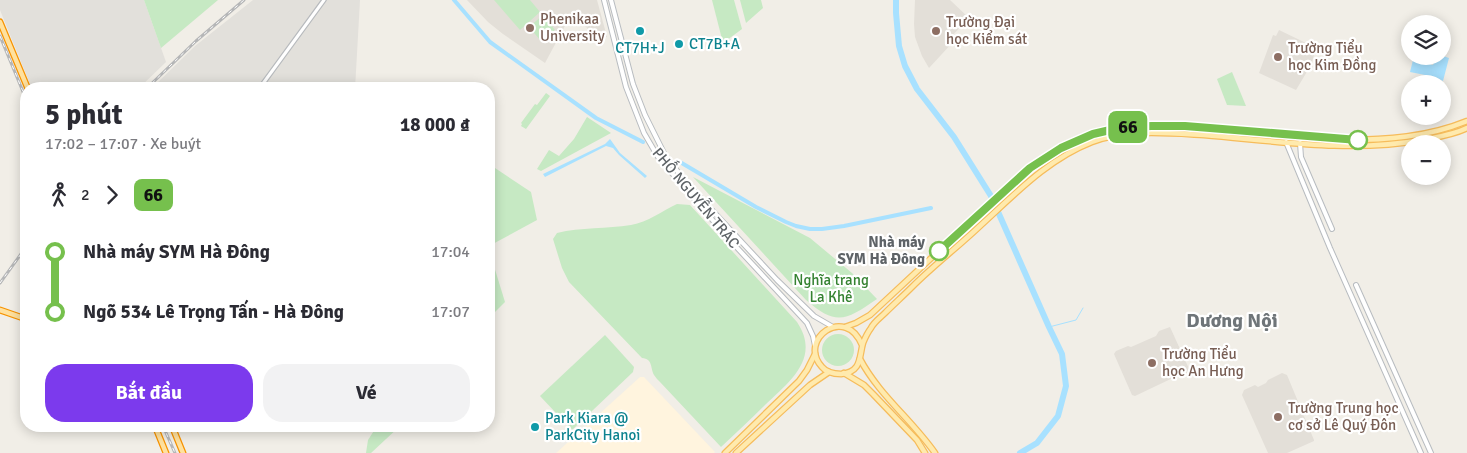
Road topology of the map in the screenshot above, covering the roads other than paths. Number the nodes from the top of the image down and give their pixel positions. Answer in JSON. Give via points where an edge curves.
{"nodes":[{"id":1,"x":324,"y":0,"type":"edge"},
{"id":2,"x":604,"y":0,"type":"edge"},
{"id":3,"x":611,"y":0,"type":"edge"},
{"id":4,"x":0,"y":22,"type":"edge"},
{"id":5,"x":25,"y":82,"type":"edge"},
{"id":6,"x":264,"y":82,"type":"edge"},
{"id":7,"x":1467,"y":122,"type":"edge"},
{"id":8,"x":1185,"y":126,"type":"junction"},
{"id":9,"x":1467,"y":128,"type":"edge"},
{"id":10,"x":1184,"y":134,"type":"junction"},
{"id":11,"x":1286,"y":142,"type":"junction"},
{"id":12,"x":1300,"y":143,"type":"junction"},
{"id":13,"x":1306,"y":170,"type":"junction"},
{"id":14,"x":1299,"y":174,"type":"junction"},
{"id":15,"x":1332,"y":229,"type":"dead end"},
{"id":16,"x":912,"y":277,"type":"junction"},
{"id":17,"x":777,"y":280,"type":"junction"},
{"id":18,"x":917,"y":282,"type":"junction"},
{"id":19,"x":772,"y":284,"type":"junction"},
{"id":20,"x":1356,"y":284,"type":"dead end"},
{"id":21,"x":0,"y":310,"type":"edge"},
{"id":22,"x":20,"y":317,"type":"edge"},
{"id":23,"x":833,"y":327,"type":"junction"},
{"id":24,"x":845,"y":327,"type":"junction"},
{"id":25,"x":862,"y":345,"type":"junction"},
{"id":26,"x":815,"y":346,"type":"junction"},
{"id":27,"x":815,"y":354,"type":"junction"},
{"id":28,"x":860,"y":359,"type":"junction"},
{"id":29,"x":829,"y":372,"type":"junction"},
{"id":30,"x":844,"y":373,"type":"junction"},
{"id":31,"x":1410,"y":406,"type":"junction"},
{"id":32,"x":1401,"y":410,"type":"junction"},
{"id":33,"x":157,"y":432,"type":"edge"},
{"id":34,"x":175,"y":432,"type":"edge"},
{"id":35,"x":166,"y":453,"type":"edge"},
{"id":36,"x":184,"y":453,"type":"edge"},
{"id":37,"x":725,"y":453,"type":"edge"},
{"id":38,"x":736,"y":453,"type":"edge"},
{"id":39,"x":925,"y":453,"type":"edge"},
{"id":40,"x":935,"y":453,"type":"edge"},
{"id":41,"x":1421,"y":453,"type":"edge"},
{"id":42,"x":1431,"y":453,"type":"edge"}],
"edges":[{"from":1,"to":6,"type":"street"},
{"from":2,"to":19,"type":"main road","name":"PHỐ NGUYỄN TRÁC","via":[[626,87],[644,134],[658,157],[710,218]]},
{"from":3,"to":17,"type":"main road","name":"PHỐ NGUYỄN TRÁC","via":[[633,84],[665,155],[684,181]]},
{"from":4,"to":5,"type":"highway"},
{"from":7,"to":8,"type":"main road","via":[[1424,134],[1371,140]]},
{"from":8,"to":10,"type":"main road"},
{"from":8,"to":16,"type":"main road","via":[[1123,127],[1093,134],[1061,148],[1030,168]]},
{"from":9,"to":12,"type":"main road","via":[[1437,138],[1377,146]]},
{"from":10,"to":11,"type":"main road"},
{"from":10,"to":18,"type":"main road","via":[[1116,136],[1070,152],[1036,174]]},
{"from":11,"to":12,"type":"main road"},
{"from":11,"to":14,"type":"main road"},
{"from":12,"to":13,"type":"main road"},
{"from":13,"to":14,"type":"main road"},
{"from":13,"to":15,"type":"main road"},
{"from":14,"to":32,"type":"main road"},
{"from":16,"to":18,"type":"main road"},
{"from":16,"to":24,"type":"main road","via":[[870,314]]},
{"from":17,"to":19,"type":"main road"},
{"from":17,"to":23,"type":"main road","name":"PHỐ NGUYỄN TRÁC","via":[[814,316]]},
{"from":18,"to":25,"type":"main road","via":[[871,327]]},
{"from":19,"to":26,"type":"main road","name":"PHỐ NGUYỄN TRÁC","via":[[807,323]]},
{"from":20,"to":31,"type":"main road"},
{"from":21,"to":22,"type":"highway"},
{"from":23,"to":24,"type":"main road"},
{"from":23,"to":26,"type":"main road","via":[[822,333]]},
{"from":24,"to":25,"type":"main road","via":[[857,335]]},
{"from":25,"to":28,"type":"main road"},
{"from":26,"to":27,"type":"main road"},
{"from":27,"to":29,"type":"main road","via":[[820,365]]},
{"from":27,"to":37,"type":"main road","via":[[799,381]]},
{"from":28,"to":30,"type":"main road","via":[[852,370]]},
{"from":28,"to":40,"type":"main road","via":[[875,383]]},
{"from":29,"to":30,"type":"main road"},
{"from":29,"to":38,"type":"main road","via":[[810,385]]},
{"from":30,"to":39,"type":"main road","via":[[864,385],[917,440]]},
{"from":31,"to":32,"type":"main road"},
{"from":31,"to":42,"type":"main road"},
{"from":32,"to":41,"type":"main road"},
{"from":33,"to":35,"type":"highway"},
{"from":34,"to":36,"type":"highway"}]}
